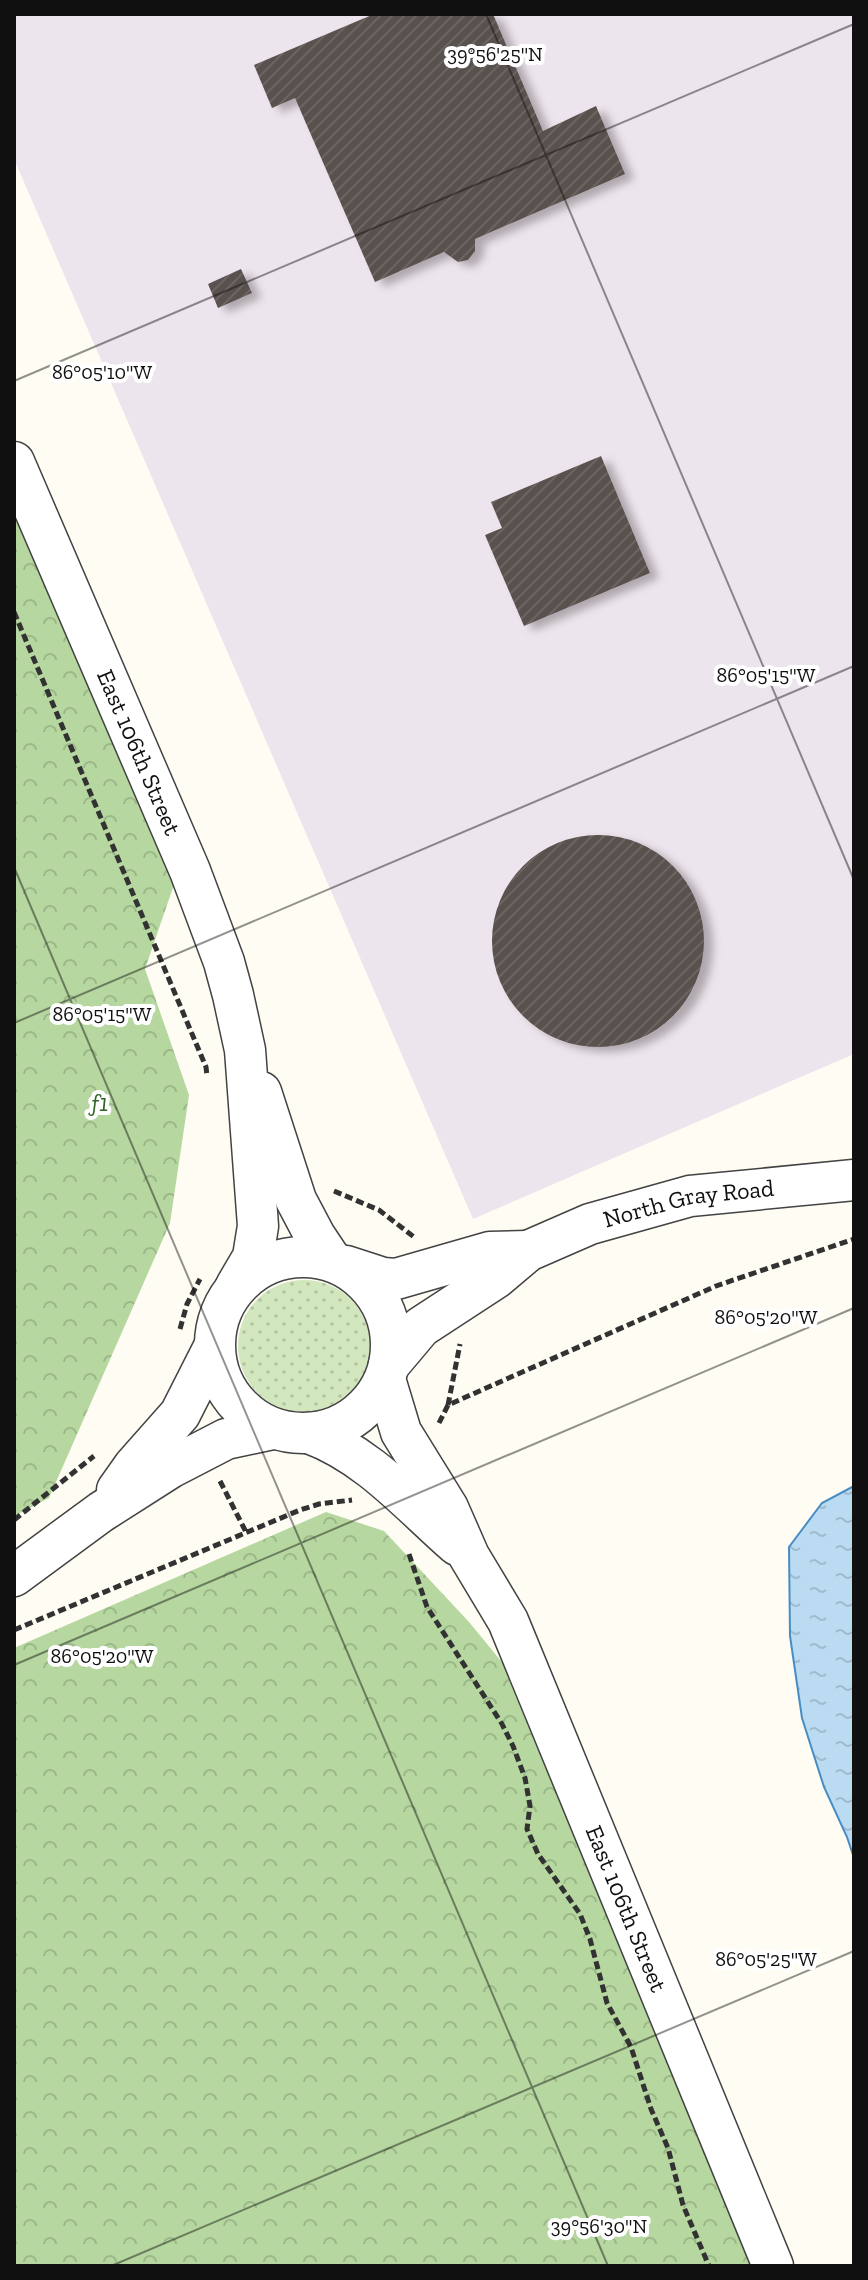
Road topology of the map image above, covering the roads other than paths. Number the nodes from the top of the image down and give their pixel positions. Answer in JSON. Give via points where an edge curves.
{"nodes":[{"id":1,"x":14,"y":462,"type":"edge"},
{"id":2,"x":245,"y":1050,"type":"junction"},
{"id":3,"x":854,"y":1180,"type":"edge"},
{"id":4,"x":528,"y":1251,"type":"junction"},
{"id":5,"x":338,"y":1263,"type":"junction"},
{"id":6,"x":220,"y":1278,"type":"junction"},
{"id":7,"x":196,"y":1340,"type":"junction"},
{"id":8,"x":387,"y":1372,"type":"junction"},
{"id":9,"x":291,"y":1431,"type":"junction"},
{"id":10,"x":101,"y":1512,"type":"junction"},
{"id":11,"x":469,"y":1556,"type":"junction"},
{"id":12,"x":14,"y":1576,"type":"edge"},
{"id":13,"x":773,"y":2266,"type":"edge"}],
"edges":[{"from":1,"to":2,"type":"street","name":"East 106th Street","via":[[206,911]]},
{"from":2,"to":5,"type":"street","name":"East 106th Street","via":[[296,1200],[315,1236]]},
{"from":2,"to":6,"type":"street","name":"East 106th Street","via":[[258,1226],[253,1257]]},
{"from":3,"to":4,"type":"street","name":"North Gray Road","via":[[662,1202],[590,1224]]},
{"from":4,"to":5,"type":"street","name":"North Gray Road","via":[[490,1252],[396,1279]]},
{"from":4,"to":8,"type":"street","name":"North Gray Road","via":[[421,1327]]},
{"from":5,"to":6,"type":"street","via":[[302,1256]]},
{"from":5,"to":8,"type":"street","via":[[363,1280],[388,1319]]},
{"from":6,"to":7,"type":"street","via":[[223,1304],[216,1325]]},
{"from":7,"to":9,"type":"street","via":[[249,1416]]},
{"from":7,"to":10,"type":"street","via":[[180,1414]]},
{"from":8,"to":9,"type":"street","via":[[375,1396],[346,1422],[328,1430]]},
{"from":8,"to":11,"type":"street","name":"East 106th Street","via":[[398,1424],[448,1508]]},
{"from":9,"to":10,"type":"street","via":[[226,1439]]},
{"from":9,"to":11,"type":"street","name":"East 106th Street","via":[[338,1446],[380,1474]]},
{"from":10,"to":12,"type":"street"},
{"from":11,"to":13,"type":"street","name":"East 106th Street","via":[[518,1646]]}]}
